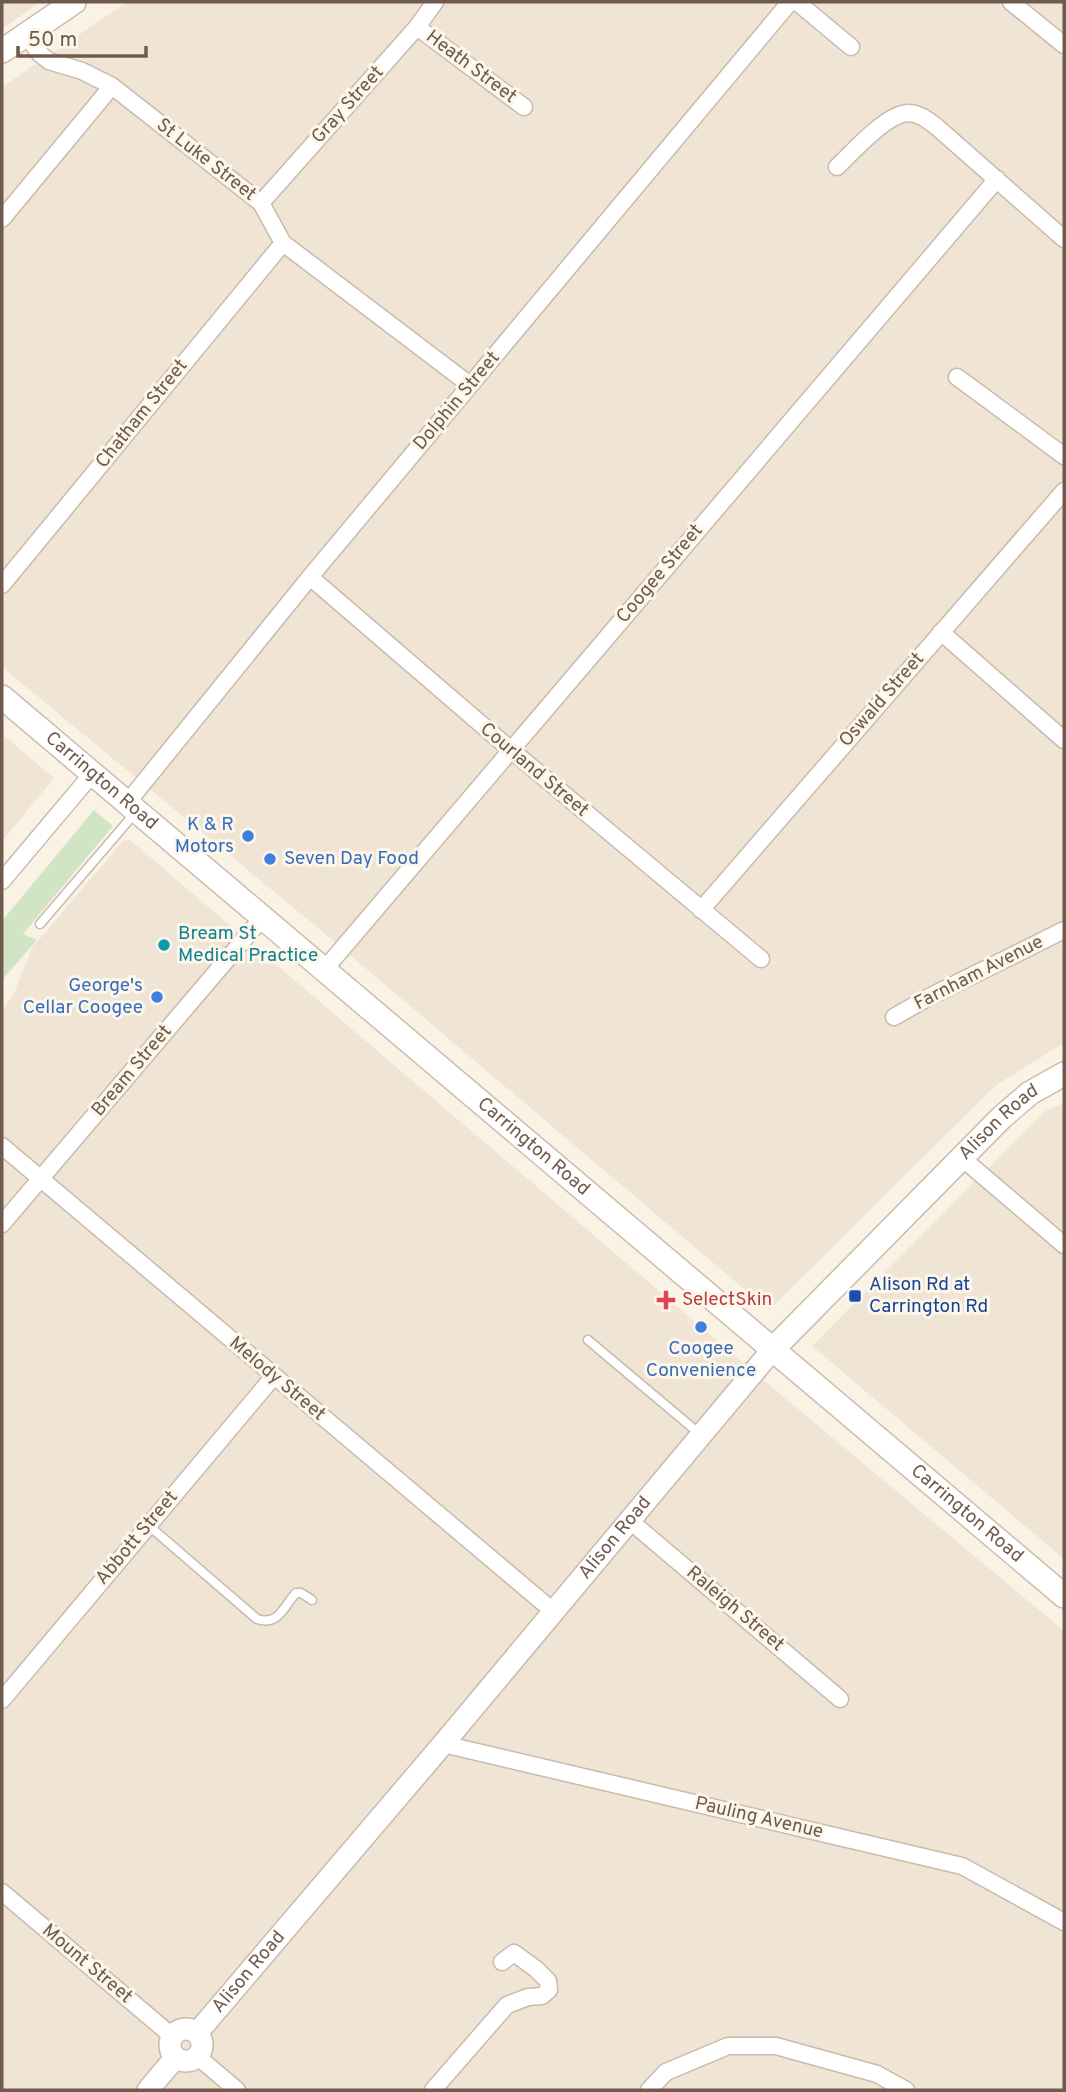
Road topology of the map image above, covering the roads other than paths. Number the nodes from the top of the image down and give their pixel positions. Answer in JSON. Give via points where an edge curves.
{"nodes":[{"id":1,"x":74,"y":2,"type":"edge"},
{"id":2,"x":790,"y":2,"type":"edge"},
{"id":3,"x":797,"y":2,"type":"edge"},
{"id":4,"x":1010,"y":2,"type":"edge"},
{"id":5,"x":433,"y":3,"type":"edge"},
{"id":6,"x":417,"y":27,"type":"junction"},
{"id":7,"x":26,"y":35,"type":"junction"},
{"id":8,"x":1064,"y":45,"type":"edge"},
{"id":9,"x":852,"y":47,"type":"dead end"},
{"id":10,"x":2,"y":51,"type":"edge"},
{"id":11,"x":112,"y":86,"type":"junction"},
{"id":12,"x":524,"y":107,"type":"dead end"},
{"id":13,"x":837,"y":167,"type":"dead end"},
{"id":14,"x":997,"y":179,"type":"junction"},
{"id":15,"x":261,"y":203,"type":"junction"},
{"id":16,"x":2,"y":219,"type":"edge"},
{"id":17,"x":1062,"y":232,"type":"edge"},
{"id":18,"x":283,"y":243,"type":"junction"},
{"id":19,"x":957,"y":377,"type":"dead end"},
{"id":20,"x":470,"y":385,"type":"junction"},
{"id":21,"x":1064,"y":456,"type":"edge"},
{"id":22,"x":1064,"y":491,"type":"edge"},
{"id":23,"x":310,"y":578,"type":"junction"},
{"id":24,"x":2,"y":585,"type":"edge"},
{"id":25,"x":941,"y":632,"type":"junction"},
{"id":26,"x":2,"y":697,"type":"edge"},
{"id":27,"x":1064,"y":740,"type":"edge"},
{"id":28,"x":511,"y":750,"type":"junction"},
{"id":29,"x":92,"y":774,"type":"junction"},
{"id":30,"x":132,"y":806,"type":"junction"},
{"id":31,"x":2,"y":881,"type":"edge"},
{"id":32,"x":701,"y":910,"type":"junction"},
{"id":33,"x":263,"y":917,"type":"junction"},
{"id":34,"x":40,"y":924,"type":"dead end"},
{"id":35,"x":1064,"y":930,"type":"edge"},
{"id":36,"x":761,"y":959,"type":"dead end"},
{"id":37,"x":324,"y":970,"type":"junction"},
{"id":38,"x":894,"y":1017,"type":"dead end"},
{"id":39,"x":1064,"y":1074,"type":"edge"},
{"id":40,"x":2,"y":1146,"type":"edge"},
{"id":41,"x":962,"y":1158,"type":"junction"},
{"id":42,"x":40,"y":1179,"type":"junction"},
{"id":43,"x":2,"y":1224,"type":"edge"},
{"id":44,"x":1064,"y":1245,"type":"edge"},
{"id":45,"x":588,"y":1340,"type":"dead end"},
{"id":46,"x":772,"y":1349,"type":"junction"},
{"id":47,"x":274,"y":1376,"type":"junction"},
{"id":48,"x":701,"y":1434,"type":"junction"},
{"id":49,"x":629,"y":1520,"type":"junction"},
{"id":50,"x":148,"y":1525,"type":"junction"},
{"id":51,"x":1064,"y":1596,"type":"edge"},
{"id":52,"x":312,"y":1600,"type":"dead end"},
{"id":53,"x":553,"y":1611,"type":"junction"},
{"id":54,"x":840,"y":1699,"type":"dead end"},
{"id":55,"x":2,"y":1700,"type":"edge"},
{"id":56,"x":443,"y":1744,"type":"junction"},
{"id":57,"x":2,"y":1892,"type":"edge"},
{"id":58,"x":1064,"y":1922,"type":"edge"},
{"id":59,"x":502,"y":1962,"type":"dead end"},
{"id":60,"x":197,"y":2033,"type":"junction"},
{"id":61,"x":172,"y":2036,"type":"junction"},
{"id":62,"x":198,"y":2057,"type":"junction"},
{"id":63,"x":175,"y":2058,"type":"junction"},
{"id":64,"x":148,"y":2090,"type":"edge"},
{"id":65,"x":237,"y":2090,"type":"edge"},
{"id":66,"x":433,"y":2090,"type":"edge"},
{"id":67,"x":649,"y":2090,"type":"edge"},
{"id":68,"x":906,"y":2090,"type":"edge"}],
"edges":[{"from":1,"to":7,"type":"main road"},
{"from":2,"to":20,"type":"street","name":"Dolphin Street"},
{"from":3,"to":9,"type":"street"},
{"from":4,"to":8,"type":"street"},
{"from":5,"to":6,"type":"street","name":"Gray Street"},
{"from":6,"to":12,"type":"street","name":"Heath Street"},
{"from":6,"to":15,"type":"street","name":"Gray Street"},
{"from":7,"to":10,"type":"main road"},
{"from":7,"to":11,"type":"street","name":"St Luke Street","via":[[49,61]]},
{"from":11,"to":15,"type":"street","name":"St Luke Street"},
{"from":11,"to":16,"type":"street"},
{"from":13,"to":14,"type":"street","via":[[886,123],[908,113],[928,120]]},
{"from":14,"to":17,"type":"street"},
{"from":14,"to":28,"type":"street","name":"Coogee Street"},
{"from":15,"to":18,"type":"street","name":"St Luke Street"},
{"from":18,"to":20,"type":"street","name":"St Luke Street"},
{"from":18,"to":24,"type":"street","name":"Chatham Street"},
{"from":19,"to":21,"type":"street"},
{"from":20,"to":23,"type":"street","name":"Dolphin Street"},
{"from":22,"to":25,"type":"street","name":"Oswald Street"},
{"from":23,"to":28,"type":"street","name":"Courland Street"},
{"from":23,"to":30,"type":"street","name":"Dolphin Street"},
{"from":25,"to":27,"type":"street"},
{"from":25,"to":32,"type":"street","name":"Oswald Street"},
{"from":26,"to":29,"type":"main road","name":"Carrington Road"},
{"from":28,"to":32,"type":"street","name":"Courland Street"},
{"from":28,"to":37,"type":"street","name":"Coogee Street"},
{"from":29,"to":30,"type":"main road","name":"Carrington Road"},
{"from":29,"to":31,"type":"street"},
{"from":30,"to":33,"type":"main road","name":"Carrington Road"},
{"from":30,"to":34,"type":"lane"},
{"from":32,"to":36,"type":"street","name":"Courland Street"},
{"from":33,"to":37,"type":"main road","name":"Carrington Road"},
{"from":33,"to":42,"type":"street","name":"Bream Street"},
{"from":35,"to":38,"type":"street","name":"Farnham Avenue"},
{"from":37,"to":46,"type":"main road","name":"Carrington Road"},
{"from":39,"to":41,"type":"main road","name":"Alison Road","via":[[1016,1105]]},
{"from":40,"to":42,"type":"street","name":"Melody Street"},
{"from":41,"to":44,"type":"street"},
{"from":41,"to":46,"type":"main road","name":"Alison Road"},
{"from":42,"to":43,"type":"street","name":"Bream Street"},
{"from":42,"to":47,"type":"street","name":"Melody Street"},
{"from":45,"to":48,"type":"lane"},
{"from":46,"to":48,"type":"street","name":"Alison Road"},
{"from":46,"to":51,"type":"main road","name":"Carrington Road"},
{"from":47,"to":50,"type":"street","name":"Abbott Street"},
{"from":47,"to":53,"type":"street","name":"Melody Street"},
{"from":48,"to":49,"type":"street","name":"Alison Road"},
{"from":49,"to":53,"type":"street","name":"Alison Road"},
{"from":49,"to":54,"type":"street","name":"Raleigh Street"},
{"from":50,"to":52,"type":"lane","via":[[257,1619],[275,1620],[296,1593]]},
{"from":50,"to":55,"type":"street","name":"Abbott Street"},
{"from":53,"to":56,"type":"street","name":"Alison Road"},
{"from":56,"to":58,"type":"street","name":"Pauling Avenue","via":[[962,1866]]},
{"from":56,"to":60,"type":"street","name":"Alison Road"},
{"from":57,"to":61,"type":"street","name":"Mount Street"},
{"from":59,"to":66,"type":"street","via":[[514,1953],[548,1981],[549,1990],[507,2006]]},
{"from":60,"to":61,"type":"street","via":[[183,2029]]},
{"from":60,"to":62,"type":"street","via":[[202,2046]]},
{"from":61,"to":63,"type":"street"},
{"from":62,"to":63,"type":"street","via":[[187,2062]]},
{"from":62,"to":65,"type":"street"},
{"from":63,"to":64,"type":"street"},
{"from":67,"to":68,"type":"street","via":[[666,2072],[728,2046],[776,2046],[877,2074]]}]}
